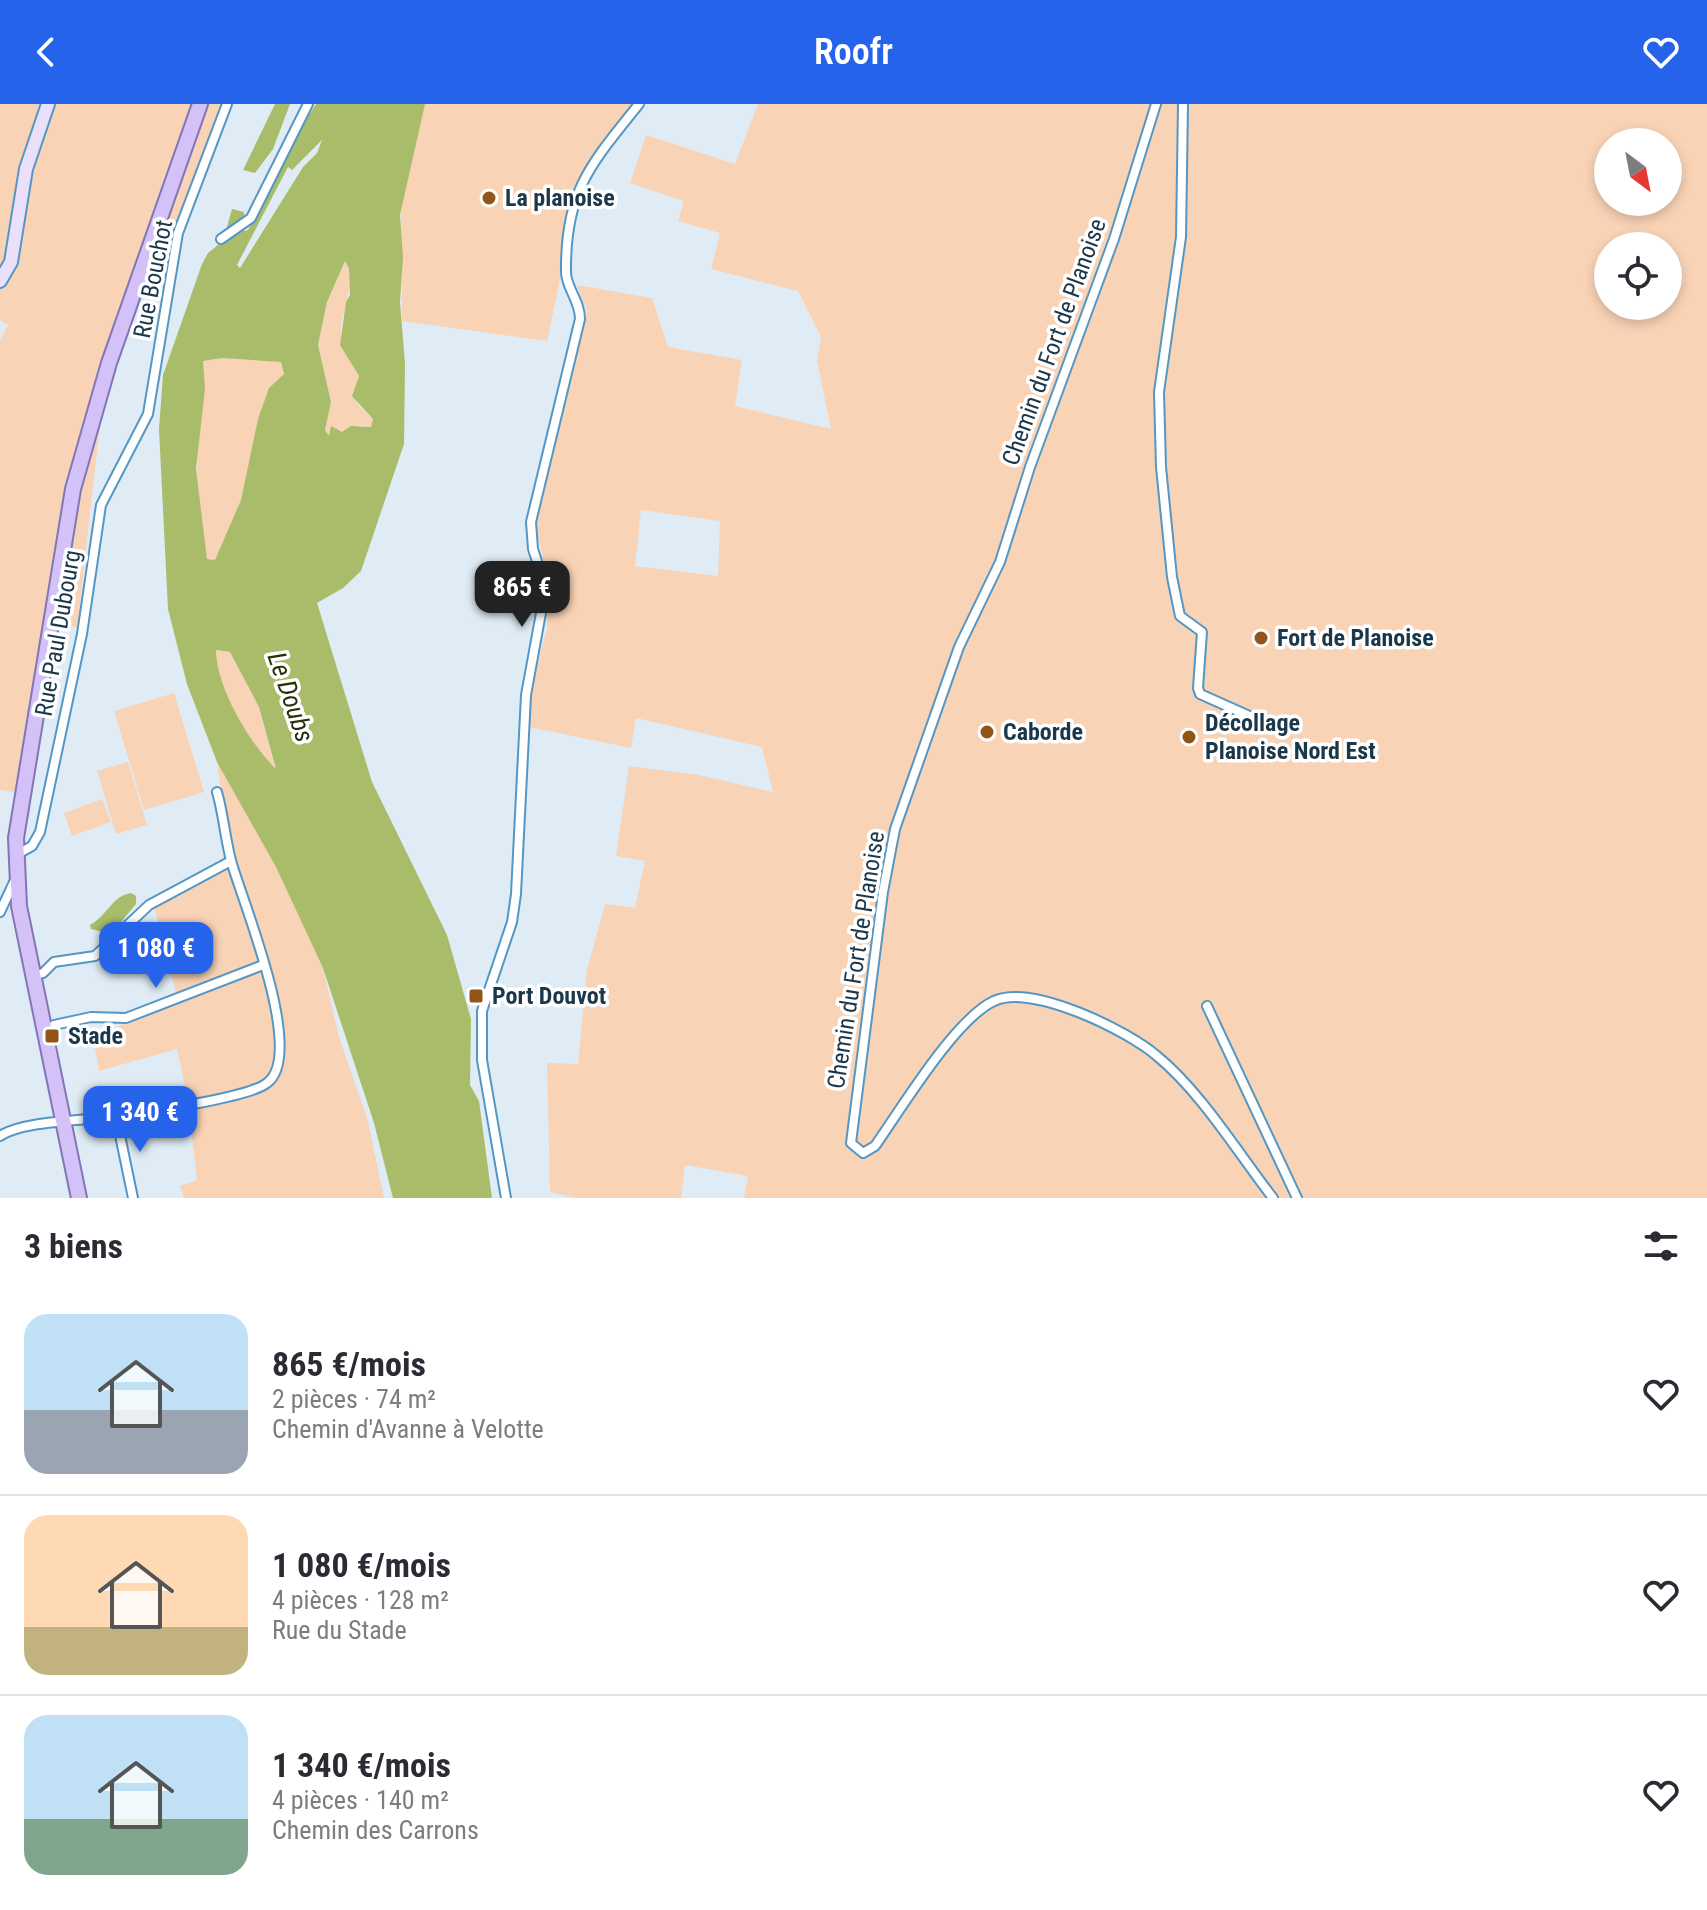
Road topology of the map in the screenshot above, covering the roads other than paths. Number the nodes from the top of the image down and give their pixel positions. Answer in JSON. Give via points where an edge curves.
{"nodes":[{"id":1,"x":48,"y":104,"type":"edge"},
{"id":2,"x":200,"y":104,"type":"edge"},
{"id":3,"x":227,"y":104,"type":"edge"},
{"id":4,"x":308,"y":104,"type":"edge"},
{"id":5,"x":639,"y":104,"type":"edge"},
{"id":6,"x":1156,"y":104,"type":"edge"},
{"id":7,"x":1183,"y":104,"type":"edge"},
{"id":8,"x":221,"y":239,"type":"dead end"},
{"id":9,"x":0,"y":281,"type":"edge"},
{"id":10,"x":148,"y":414,"type":"joint"},
{"id":11,"x":1287,"y":728,"type":"dead end"},
{"id":12,"x":217,"y":792,"type":"dead end"},
{"id":13,"x":14,"y":856,"type":"junction"},
{"id":14,"x":231,"y":861,"type":"junction"},
{"id":15,"x":15,"y":879,"type":"junction"},
{"id":16,"x":0,"y":912,"type":"edge"},
{"id":17,"x":263,"y":965,"type":"junction"},
{"id":18,"x":33,"y":976,"type":"junction"},
{"id":19,"x":1207,"y":1006,"type":"dead end"},
{"id":20,"x":54,"y":1025,"type":"dead end"},
{"id":21,"x":116,"y":1116,"type":"junction"},
{"id":22,"x":64,"y":1123,"type":"junction"},
{"id":23,"x":0,"y":1136,"type":"edge"},
{"id":24,"x":79,"y":1198,"type":"edge"},
{"id":25,"x":133,"y":1198,"type":"edge"},
{"id":26,"x":506,"y":1198,"type":"edge"},
{"id":27,"x":1273,"y":1198,"type":"edge"},
{"id":28,"x":1297,"y":1198,"type":"edge"}],
"edges":[{"from":1,"to":9,"type":"street","via":[[26,169],[11,262]]},
{"from":2,"to":13,"type":"main road","via":[[109,363],[69,505]]},
{"from":3,"to":10,"type":"street","name":"Rue Bouchot","via":[[178,233]]},
{"from":4,"to":8,"type":"street","via":[[243,226]]},
{"from":5,"to":26,"type":"street","via":[[593,160],[577,192],[566,276],[580,319],[531,522],[542,577],[541,613],[526,695],[516,894],[482,1011],[482,1060]]},
{"from":6,"to":27,"type":"street","name":"Chemin du Fort de Planoise","via":[[1000,562],[954,660],[895,829],[851,1143],[863,1153],[875,1146],[967,1022],[995,1000],[1030,997],[1069,1007],[1156,1055]]},
{"from":7,"to":11,"type":"street","via":[[1181,237],[1159,392],[1172,577],[1180,616],[1202,632],[1200,694]]},
{"from":10,"to":13,"type":"street","name":"Rue Paul Dubourg","via":[[101,505],[82,634],[43,820],[32,846]]},
{"from":12,"to":14,"type":"street"},
{"from":13,"to":15,"type":"main road"},
{"from":14,"to":17,"type":"street"},
{"from":14,"to":18,"type":"street","via":[[149,905],[95,956],[54,962]]},
{"from":15,"to":16,"type":"street"},
{"from":15,"to":18,"type":"main road"},
{"from":17,"to":20,"type":"street","via":[[126,1018],[91,1017]]},
{"from":17,"to":21,"type":"street","via":[[281,1052],[273,1077],[245,1092]]},
{"from":18,"to":22,"type":"main road"},
{"from":19,"to":28,"type":"street"},
{"from":21,"to":22,"type":"street"},
{"from":21,"to":25,"type":"street"},
{"from":22,"to":23,"type":"street"},
{"from":22,"to":24,"type":"main road"}]}
